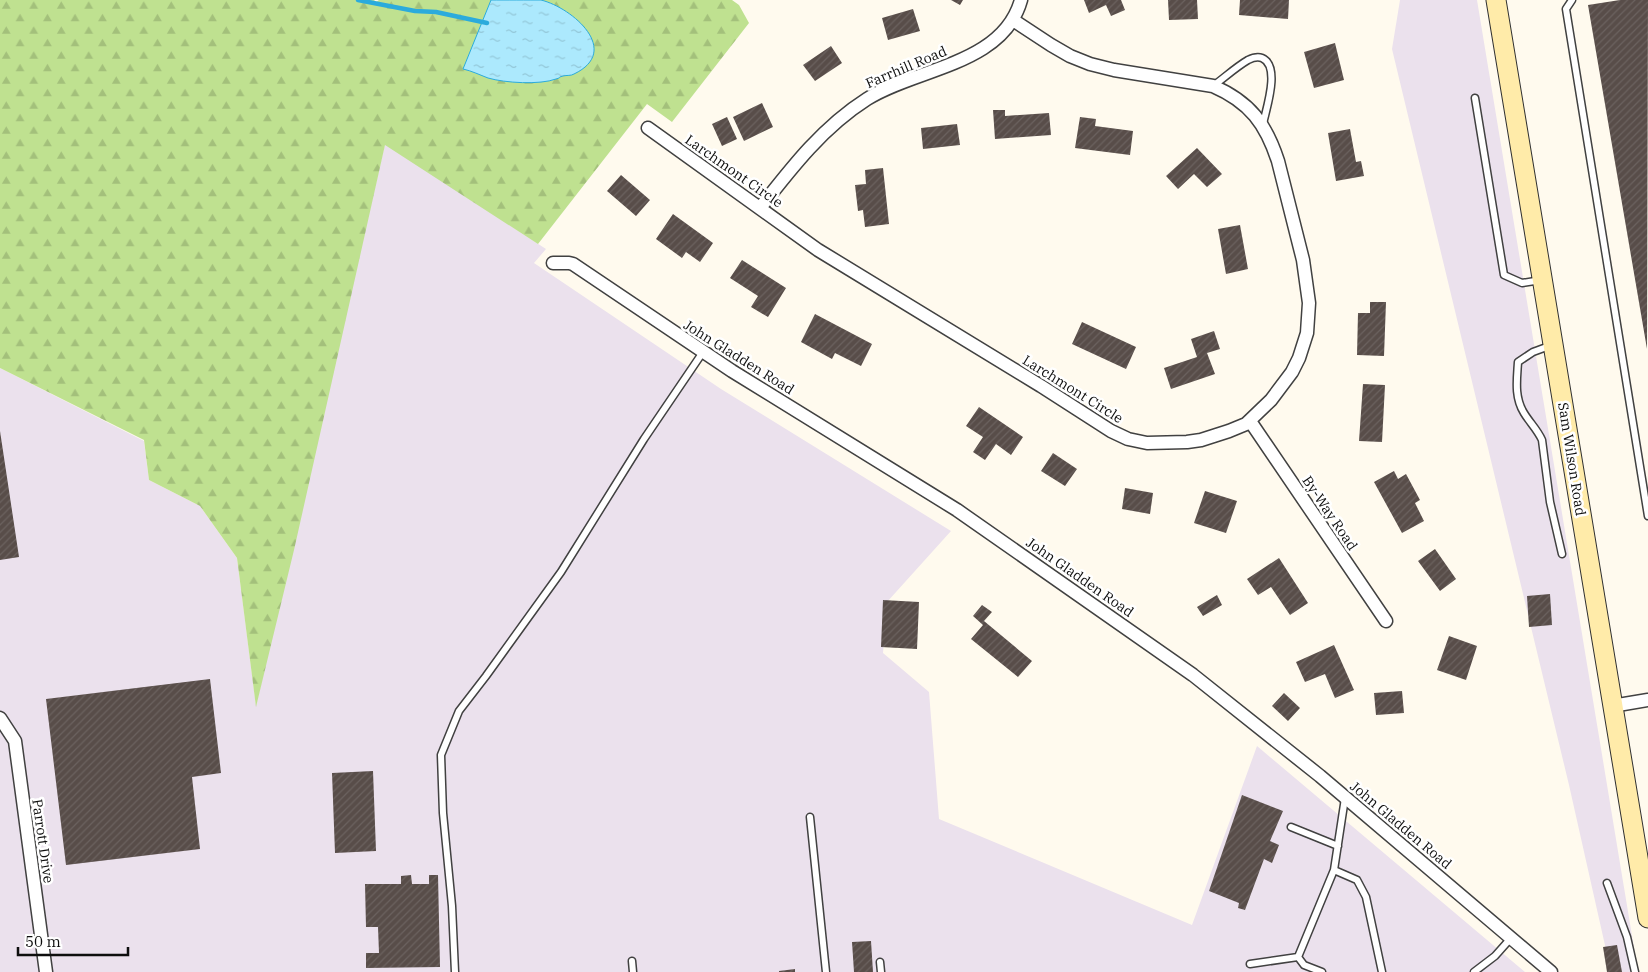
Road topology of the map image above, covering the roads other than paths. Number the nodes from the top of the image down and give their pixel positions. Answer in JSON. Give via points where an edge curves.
{"nodes":[{"id":1,"x":1021,"y":0,"type":"edge"},
{"id":2,"x":1496,"y":0,"type":"edge"},
{"id":3,"x":1572,"y":0,"type":"edge"},
{"id":4,"x":1013,"y":20,"type":"junction"},
{"id":5,"x":1213,"y":86,"type":"junction"},
{"id":6,"x":1475,"y":98,"type":"dead end"},
{"id":7,"x":1263,"y":124,"type":"junction"},
{"id":8,"x":648,"y":128,"type":"dead end"},
{"id":9,"x":760,"y":208,"type":"junction"},
{"id":10,"x":553,"y":263,"type":"dead end"},
{"id":11,"x":1543,"y":280,"type":"junction"},
{"id":12,"x":1553,"y":345,"type":"junction"},
{"id":13,"x":703,"y":352,"type":"junction"},
{"id":14,"x":1250,"y":421,"type":"junction"},
{"id":15,"x":1648,"y":516,"type":"edge"},
{"id":16,"x":1562,"y":554,"type":"dead end"},
{"id":17,"x":1386,"y":621,"type":"dead end"},
{"id":18,"x":1648,"y":700,"type":"edge"},
{"id":19,"x":1612,"y":706,"type":"junction"},
{"id":20,"x":0,"y":718,"type":"edge"},
{"id":21,"x":1345,"y":796,"type":"junction"},
{"id":22,"x":810,"y":817,"type":"dead end"},
{"id":23,"x":1291,"y":828,"type":"dead end"},
{"id":24,"x":1338,"y":846,"type":"junction"},
{"id":25,"x":1334,"y":870,"type":"junction"},
{"id":26,"x":1607,"y":883,"type":"dead end"},
{"id":27,"x":1648,"y":918,"type":"edge"},
{"id":28,"x":1511,"y":938,"type":"junction"},
{"id":29,"x":1298,"y":957,"type":"junction"},
{"id":30,"x":632,"y":961,"type":"dead end"},
{"id":31,"x":880,"y":962,"type":"dead end"},
{"id":32,"x":1250,"y":964,"type":"dead end"},
{"id":33,"x":46,"y":972,"type":"edge"},
{"id":34,"x":455,"y":972,"type":"edge"},
{"id":35,"x":633,"y":972,"type":"edge"},
{"id":36,"x":826,"y":972,"type":"edge"},
{"id":37,"x":881,"y":972,"type":"edge"},
{"id":38,"x":1322,"y":972,"type":"edge"},
{"id":39,"x":1382,"y":972,"type":"edge"},
{"id":40,"x":1474,"y":972,"type":"edge"},
{"id":41,"x":1551,"y":972,"type":"edge"},
{"id":42,"x":1635,"y":972,"type":"edge"}],
"edges":[{"from":1,"to":4,"type":"street","name":"Farrhill Road"},
{"from":2,"to":11,"type":"street","name":"Sam Wilson Road"},
{"from":3,"to":15,"type":"lane","via":[[1566,9]]},
{"from":4,"to":5,"type":"street","name":"Larchmont Circle","via":[[1070,56],[1090,64]]},
{"from":4,"to":9,"type":"street","name":"Farrhill Road","via":[[996,39],[980,50],[879,92],[846,114],[799,158]]},
{"from":5,"to":7,"type":"street","name":"Larchmont Circle","via":[[1242,102]]},
{"from":5,"to":7,"type":"lane","via":[[1249,60],[1258,57],[1266,60],[1272,74]]},
{"from":6,"to":11,"type":"lane","via":[[1504,274],[1522,282]]},
{"from":7,"to":14,"type":"street","name":"Larchmont Circle","via":[[1278,161],[1299,244],[1309,303],[1307,333],[1292,372],[1272,400]]},
{"from":8,"to":9,"type":"street","name":"Larchmont Circle"},
{"from":9,"to":14,"type":"street","name":"Larchmont Circle","via":[[818,250],[1128,439],[1147,443],[1187,442],[1229,431]]},
{"from":10,"to":13,"type":"street","name":"John Gladden Road","via":[[573,264]]},
{"from":11,"to":12,"type":"street","name":"Sam Wilson Road"},
{"from":12,"to":16,"type":"lane","via":[[1518,362],[1516,391],[1523,412],[1542,440],[1550,502]]},
{"from":12,"to":19,"type":"street","name":"Sam Wilson Road"},
{"from":13,"to":21,"type":"street","name":"John Gladden Road","via":[[957,510],[1193,675]]},
{"from":13,"to":34,"type":"lane","via":[[561,572],[458,711],[441,755]]},
{"from":14,"to":17,"type":"street","name":"By-Way Road"},
{"from":18,"to":19,"type":"street"},
{"from":19,"to":27,"type":"street","name":"Sam Wilson Road"},
{"from":20,"to":33,"type":"street","name":"Parrott Drive","via":[[15,741]]},
{"from":21,"to":24,"type":"lane"},
{"from":21,"to":28,"type":"street","name":"John Gladden Road"},
{"from":22,"to":36,"type":"lane"},
{"from":23,"to":24,"type":"lane"},
{"from":24,"to":25,"type":"lane"},
{"from":25,"to":29,"type":"lane"},
{"from":25,"to":39,"type":"lane","via":[[1356,880],[1366,897]]},
{"from":26,"to":42,"type":"lane","via":[[1627,937]]},
{"from":28,"to":40,"type":"lane"},
{"from":28,"to":41,"type":"street","name":"John Gladden Road"},
{"from":29,"to":32,"type":"lane"},
{"from":29,"to":38,"type":"lane","via":[[1304,965]]},
{"from":30,"to":35,"type":"lane"},
{"from":31,"to":37,"type":"lane"}]}
